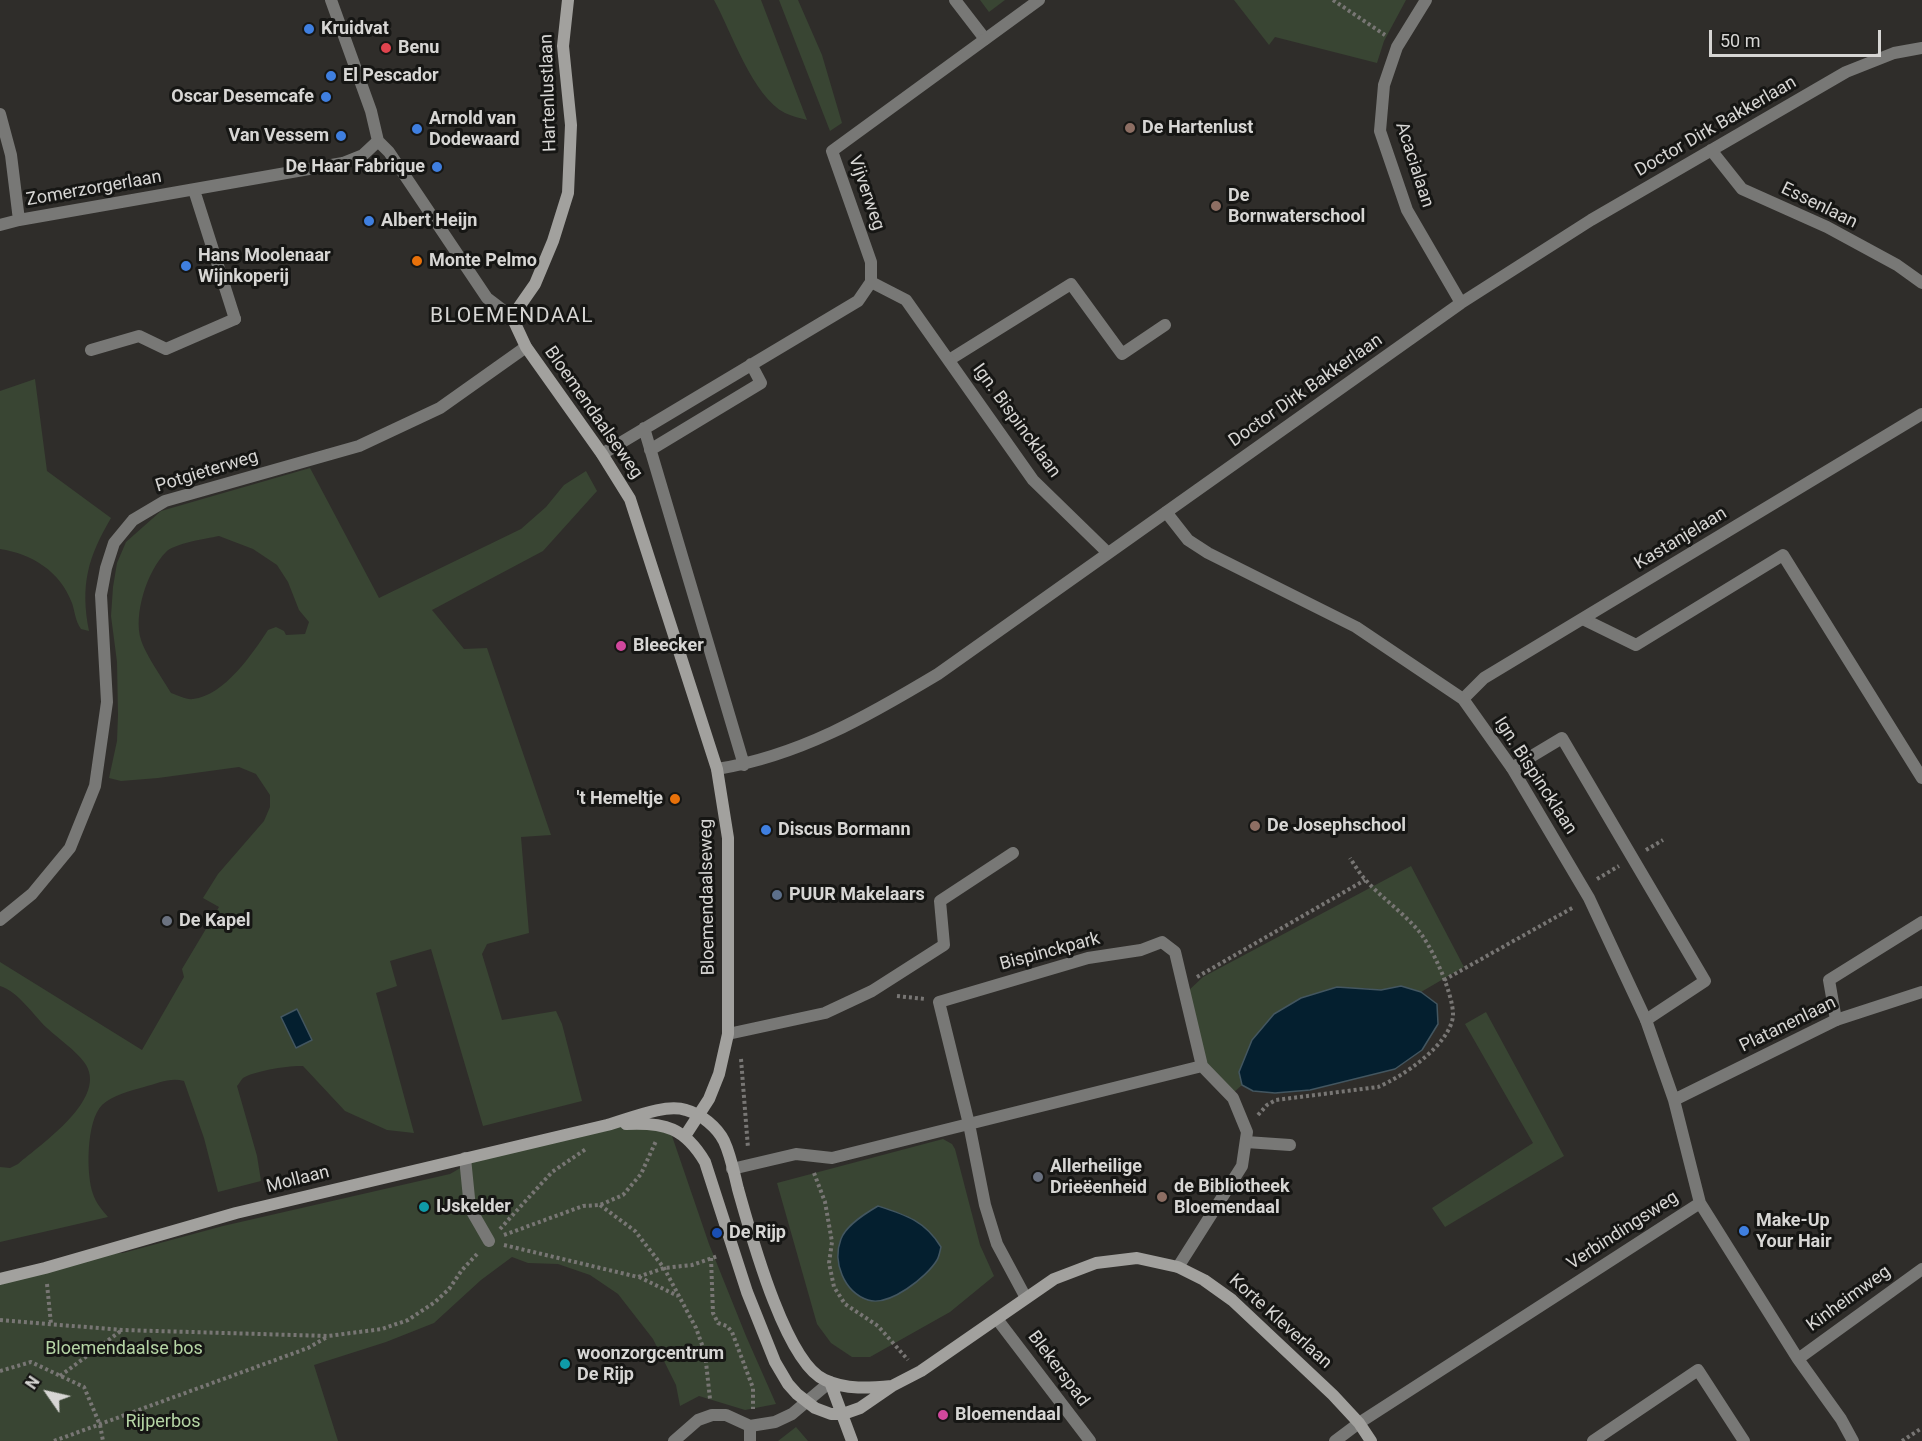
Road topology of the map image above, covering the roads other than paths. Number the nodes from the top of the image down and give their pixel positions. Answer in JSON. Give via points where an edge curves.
{"nodes":[{"id":1,"x":331,"y":0,"type":"edge"},
{"id":2,"x":568,"y":0,"type":"edge"},
{"id":3,"x":955,"y":0,"type":"edge"},
{"id":4,"x":1039,"y":0,"type":"edge"},
{"id":5,"x":1426,"y":0,"type":"edge"},
{"id":6,"x":985,"y":39,"type":"junction"},
{"id":7,"x":1922,"y":48,"type":"edge"},
{"id":8,"x":0,"y":114,"type":"edge"},
{"id":9,"x":378,"y":141,"type":"junction"},
{"id":10,"x":1711,"y":150,"type":"junction"},
{"id":11,"x":194,"y":190,"type":"junction"},
{"id":12,"x":20,"y":219,"type":"junction"},
{"id":13,"x":0,"y":225,"type":"edge"},
{"id":14,"x":871,"y":282,"type":"junction"},
{"id":15,"x":1922,"y":283,"type":"edge"},
{"id":16,"x":1461,"y":303,"type":"junction"},
{"id":17,"x":512,"y":317,"type":"junction"},
{"id":18,"x":1165,"y":325,"type":"dead end"},
{"id":19,"x":526,"y":347,"type":"junction"},
{"id":20,"x":91,"y":350,"type":"dead end"},
{"id":21,"x":949,"y":360,"type":"junction"},
{"id":22,"x":751,"y":364,"type":"junction"},
{"id":23,"x":1922,"y":414,"type":"edge"},
{"id":24,"x":644,"y":428,"type":"junction"},
{"id":25,"x":650,"y":450,"type":"junction"},
{"id":26,"x":602,"y":454,"type":"junction"},
{"id":27,"x":1166,"y":512,"type":"junction"},
{"id":28,"x":1108,"y":553,"type":"junction"},
{"id":29,"x":1583,"y":619,"type":"junction"},
{"id":30,"x":1463,"y":699,"type":"junction"},
{"id":31,"x":744,"y":765,"type":"junction"},
{"id":32,"x":1512,"y":768,"type":"junction"},
{"id":33,"x":717,"y":769,"type":"junction"},
{"id":34,"x":1922,"y":778,"type":"edge"},
{"id":35,"x":1013,"y":853,"type":"dead end"},
{"id":36,"x":0,"y":920,"type":"edge"},
{"id":37,"x":1922,"y":922,"type":"edge"},
{"id":38,"x":1922,"y":992,"type":"edge"},
{"id":39,"x":1646,"y":1020,"type":"junction"},
{"id":40,"x":1836,"y":1020,"type":"junction"},
{"id":41,"x":728,"y":1034,"type":"junction"},
{"id":42,"x":1202,"y":1066,"type":"junction"},
{"id":43,"x":1674,"y":1100,"type":"junction"},
{"id":44,"x":699,"y":1116,"type":"junction"},
{"id":45,"x":969,"y":1124,"type":"junction"},
{"id":46,"x":607,"y":1125,"type":"junction"},
{"id":47,"x":685,"y":1136,"type":"junction"},
{"id":48,"x":1246,"y":1136,"type":"junction"},
{"id":49,"x":1290,"y":1145,"type":"dead end"},
{"id":50,"x":465,"y":1158,"type":"junction"},
{"id":51,"x":732,"y":1169,"type":"junction"},
{"id":52,"x":1700,"y":1203,"type":"junction"},
{"id":53,"x":489,"y":1241,"type":"road end"},
{"id":54,"x":1178,"y":1267,"type":"junction"},
{"id":55,"x":1922,"y":1269,"type":"edge"},
{"id":56,"x":0,"y":1279,"type":"edge"},
{"id":57,"x":1026,"y":1298,"type":"junction"},
{"id":58,"x":997,"y":1319,"type":"junction"},
{"id":59,"x":1798,"y":1359,"type":"junction"},
{"id":60,"x":830,"y":1382,"type":"junction"},
{"id":61,"x":892,"y":1386,"type":"junction"},
{"id":62,"x":806,"y":1402,"type":"junction"},
{"id":63,"x":843,"y":1414,"type":"junction"},
{"id":64,"x":1359,"y":1423,"type":"junction"},
{"id":65,"x":750,"y":1426,"type":"junction"},
{"id":66,"x":674,"y":1441,"type":"edge"},
{"id":67,"x":750,"y":1441,"type":"edge"},
{"id":68,"x":852,"y":1441,"type":"edge"},
{"id":69,"x":1090,"y":1441,"type":"edge"},
{"id":70,"x":1335,"y":1441,"type":"edge"},
{"id":71,"x":1371,"y":1441,"type":"edge"},
{"id":72,"x":1593,"y":1441,"type":"edge"},
{"id":73,"x":1744,"y":1441,"type":"edge"},
{"id":74,"x":1853,"y":1441,"type":"edge"}],
"edges":[{"from":1,"to":9,"type":"street","name":"Bloemendaalseweg"},
{"from":2,"to":17,"type":"street","name":"Hartenlustlaan","via":[[563,46],[571,125],[568,193],[535,284]]},
{"from":3,"to":6,"type":"street"},
{"from":4,"to":6,"type":"street","name":"Vijverweg"},
{"from":5,"to":16,"type":"street","name":"Acacialaan","via":[[1399,44],[1383,85],[1380,131],[1407,210]]},
{"from":6,"to":14,"type":"street","name":"Vijverweg","via":[[832,151],[871,262]]},
{"from":7,"to":10,"type":"street","name":"Doctor Dirk Bakkerlaan","via":[[1893,53],[1846,72]]},
{"from":8,"to":12,"type":"street","via":[[11,155]]},
{"from":9,"to":11,"type":"street","name":"Zomerzorgerlaan","via":[[363,155],[343,163]]},
{"from":9,"to":17,"type":"street","name":"Bloemendaalseweg","via":[[487,298]]},
{"from":10,"to":15,"type":"street","name":"Essenlaan","via":[[1742,189],[1827,227]]},
{"from":10,"to":16,"type":"street","name":"Doctor Dirk Bakkerlaan"},
{"from":11,"to":12,"type":"street","name":"Zomerzorgerlaan"},
{"from":11,"to":20,"type":"street","via":[[235,319],[166,349],[139,336]]},
{"from":12,"to":13,"type":"street","name":"Zomerzorgerlaan"},
{"from":14,"to":21,"type":"street","name":"Ign. Bispincklaan","via":[[906,300]]},
{"from":14,"to":22,"type":"street","via":[[851,307]]},
{"from":16,"to":27,"type":"street","name":"Doctor Dirk Bakkerlaan"},
{"from":17,"to":19,"type":"street","name":"Bloemendaalseweg"},
{"from":18,"to":21,"type":"street","name":"Ign. Bispincklaan","via":[[1122,354],[1071,284]]},
{"from":19,"to":26,"type":"street","name":"Bloemendaalseweg"},
{"from":19,"to":36,"type":"street","name":"Potgieterweg","via":[[440,408],[359,446],[165,501],[133,520],[114,543],[101,595],[107,702],[95,786],[69,848],[32,894]]},
{"from":21,"to":28,"type":"street","name":"Ign. Bispincklaan","via":[[1032,480]]},
{"from":22,"to":24,"type":"street"},
{"from":22,"to":25,"type":"street","via":[[761,383]]},
{"from":23,"to":29,"type":"street","name":"Kastanjelaan"},
{"from":24,"to":25,"type":"street","name":"Bloemendaalseweg"},
{"from":24,"to":26,"type":"street"},
{"from":25,"to":31,"type":"street","name":"Bloemendaalseweg"},
{"from":26,"to":33,"type":"street","name":"Bloemendaalseweg","via":[[630,499]]},
{"from":27,"to":28,"type":"street","name":"Doctor Dirk Bakkerlaan"},
{"from":27,"to":30,"type":"street","name":"Ign. Bispincklaan","via":[[1188,540],[1208,553],[1356,627]]},
{"from":28,"to":31,"type":"street","name":"Doctor Dirk Bakkerlaan","via":[[938,674],[871,714],[802,746]]},
{"from":29,"to":30,"type":"street","name":"Kastanjelaan","via":[[1484,678]]},
{"from":29,"to":34,"type":"street","via":[[1636,645],[1783,555]]},
{"from":30,"to":32,"type":"street","name":"Ign. Bispincklaan"},
{"from":31,"to":33,"type":"street","name":"Doctor Dirk Bakkerlaan"},
{"from":32,"to":39,"type":"street","name":"Ign. Bispincklaan","via":[[1590,898]]},
{"from":32,"to":39,"type":"street","via":[[1562,738],[1705,981]]},
{"from":33,"to":41,"type":"street","name":"Bloemendaalseweg","via":[[728,838]]},
{"from":35,"to":41,"type":"street","via":[[940,900],[944,945],[876,988],[825,1013]]},
{"from":37,"to":40,"type":"street","via":[[1829,980]]},
{"from":38,"to":40,"type":"street","name":"Platanenlaan"},
{"from":39,"to":43,"type":"street","name":"Ign. Bispincklaan"},
{"from":40,"to":43,"type":"street","name":"Platanenlaan"},
{"from":41,"to":44,"type":"street","name":"Bloemendaalseweg","via":[[719,1074]]},
{"from":42,"to":45,"type":"street"},
{"from":42,"to":45,"type":"street","name":"Bispinckpark","via":[[1175,952],[1162,942],[1141,950],[1088,958],[939,1002]]},
{"from":42,"to":48,"type":"street","via":[[1233,1098]]},
{"from":43,"to":52,"type":"street","name":"Ign. Bispincklaan"},
{"from":44,"to":46,"type":"street","name":"Mollaan","via":[[674,1108]]},
{"from":44,"to":47,"type":"street","name":"Bloemendaalseweg"},
{"from":44,"to":51,"type":"street","via":[[719,1134]]},
{"from":45,"to":51,"type":"street","via":[[832,1158],[796,1154]]},
{"from":45,"to":57,"type":"street","via":[[997,1244]]},
{"from":46,"to":47,"type":"street","name":"Mollaan","via":[[660,1125]]},
{"from":46,"to":50,"type":"street","name":"Mollaan"},
{"from":47,"to":62,"type":"street","via":[[705,1162],[747,1292],[775,1362],[788,1384]]},
{"from":48,"to":49,"type":"street"},
{"from":48,"to":54,"type":"street","via":[[1242,1166]]},
{"from":50,"to":53,"type":"street","via":[[470,1208]]},
{"from":50,"to":56,"type":"street","name":"Mollaan","via":[[236,1213]]},
{"from":51,"to":60,"type":"street","via":[[753,1240],[797,1353],[818,1376]]},
{"from":52,"to":59,"type":"street","name":"Verbindingsweg"},
{"from":52,"to":64,"type":"street","name":"Verbindingsweg"},
{"from":54,"to":57,"type":"street","name":"Korte Kleverlaan","via":[[1137,1258],[1096,1263],[1054,1279]]},
{"from":54,"to":64,"type":"street","name":"Korte Kleverlaan","via":[[1232,1300]]},
{"from":55,"to":59,"type":"street","name":"Kinheimweg"},
{"from":57,"to":58,"type":"street","name":"Korte Kleverlaan"},
{"from":58,"to":61,"type":"street","name":"Korte Kleverlaan"},
{"from":58,"to":69,"type":"street","name":"Blekerspad"},
{"from":59,"to":74,"type":"street","name":"Verbindingsweg"},
{"from":60,"to":61,"type":"street","name":"Korte Kleverlaan","via":[[854,1388]]},
{"from":60,"to":62,"type":"street"},
{"from":60,"to":63,"type":"street"},
{"from":61,"to":63,"type":"street","name":"Korte Kleverlaan"},
{"from":62,"to":63,"type":"street","via":[[823,1412]]},
{"from":62,"to":65,"type":"street","via":[[775,1422]]},
{"from":63,"to":68,"type":"street"},
{"from":64,"to":70,"type":"street","name":"Verbindingsweg"},
{"from":64,"to":71,"type":"street","name":"Korte Kleverlaan"},
{"from":65,"to":66,"type":"street","via":[[726,1415],[712,1415],[698,1420]]},
{"from":65,"to":67,"type":"street"},
{"from":72,"to":73,"type":"street","via":[[1698,1370]]}]}
